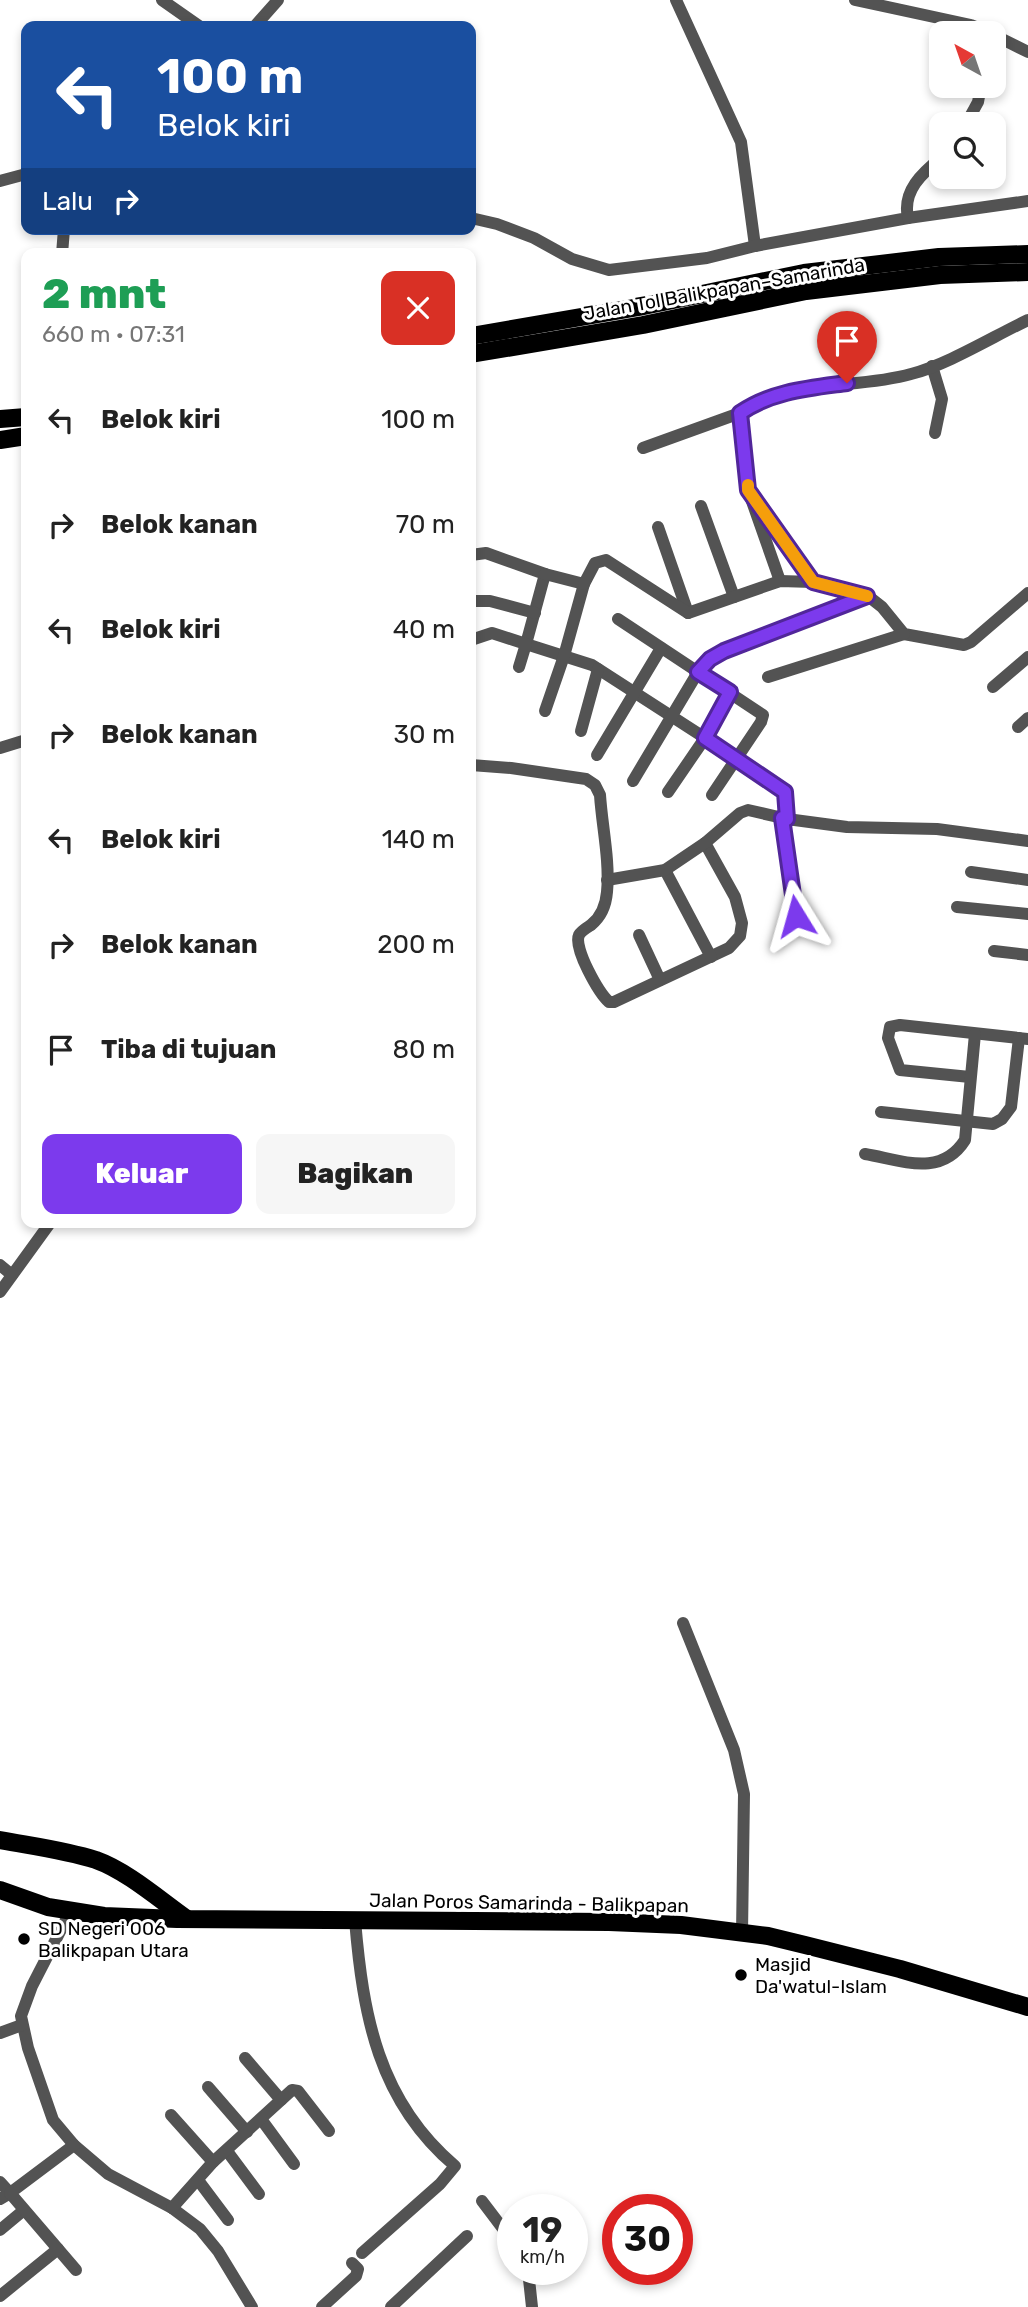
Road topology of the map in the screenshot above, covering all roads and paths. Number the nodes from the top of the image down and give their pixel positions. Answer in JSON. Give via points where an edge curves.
{"nodes":[{"id":1,"x":162,"y":0,"type":"edge"},
{"id":2,"x":278,"y":0,"type":"edge"},
{"id":3,"x":676,"y":0,"type":"edge"},
{"id":4,"x":855,"y":0,"type":"edge"},
{"id":5,"x":192,"y":21,"type":"edge"},
{"id":6,"x":260,"y":21,"type":"edge"},
{"id":7,"x":940,"y":21,"type":"edge"},
{"id":8,"x":1006,"y":41,"type":"edge"},
{"id":9,"x":1028,"y":52,"type":"edge"},
{"id":10,"x":929,"y":168,"type":"edge"},
{"id":11,"x":21,"y":175,"type":"edge"},
{"id":12,"x":0,"y":181,"type":"edge"},
{"id":13,"x":1028,"y":201,"type":"edge"},
{"id":14,"x":908,"y":218,"type":"junction"},
{"id":15,"x":476,"y":219,"type":"edge"},
{"id":16,"x":755,"y":246,"type":"junction"},
{"id":17,"x":1028,"y":254,"type":"edge"},
{"id":18,"x":1028,"y":272,"type":"edge"},
{"id":19,"x":1028,"y":320,"type":"edge"},
{"id":20,"x":476,"y":335,"type":"edge"},
{"id":21,"x":476,"y":353,"type":"edge"},
{"id":22,"x":932,"y":366,"type":"junction"},
{"id":23,"x":740,"y":413,"type":"junction"},
{"id":24,"x":21,"y":417,"type":"edge"},
{"id":25,"x":0,"y":419,"type":"edge"},
{"id":26,"x":935,"y":433,"type":"dead end"},
{"id":27,"x":21,"y":437,"type":"edge"},
{"id":28,"x":0,"y":440,"type":"edge"},
{"id":29,"x":643,"y":448,"type":"dead end"},
{"id":30,"x":748,"y":490,"type":"junction"},
{"id":31,"x":701,"y":506,"type":"dead end"},
{"id":32,"x":657,"y":527,"type":"dead end"},
{"id":33,"x":476,"y":554,"type":"edge"},
{"id":34,"x":545,"y":574,"type":"junction"},
{"id":35,"x":780,"y":581,"type":"junction"},
{"id":36,"x":813,"y":582,"type":"junction"},
{"id":37,"x":584,"y":584,"type":"junction"},
{"id":38,"x":1028,"y":593,"type":"edge"},
{"id":39,"x":867,"y":596,"type":"junction"},
{"id":40,"x":734,"y":597,"type":"junction"},
{"id":41,"x":476,"y":601,"type":"edge"},
{"id":42,"x":535,"y":612,"type":"junction"},
{"id":43,"x":688,"y":613,"type":"junction"},
{"id":44,"x":618,"y":619,"type":"dead end"},
{"id":45,"x":904,"y":634,"type":"junction"},
{"id":46,"x":476,"y":638,"type":"edge"},
{"id":47,"x":526,"y":644,"type":"junction"},
{"id":48,"x":661,"y":648,"type":"junction"},
{"id":49,"x":564,"y":656,"type":"junction"},
{"id":50,"x":1028,"y":657,"type":"edge"},
{"id":51,"x":519,"y":667,"type":"dead end"},
{"id":52,"x":598,"y":669,"type":"junction"},
{"id":53,"x":698,"y":672,"type":"junction"},
{"id":54,"x":768,"y":677,"type":"dead end"},
{"id":55,"x":993,"y":687,"type":"dead end"},
{"id":56,"x":730,"y":692,"type":"junction"},
{"id":57,"x":635,"y":693,"type":"junction"},
{"id":58,"x":545,"y":711,"type":"dead end"},
{"id":59,"x":671,"y":717,"type":"junction"},
{"id":60,"x":1028,"y":718,"type":"edge"},
{"id":61,"x":1017,"y":727,"type":"dead end"},
{"id":62,"x":581,"y":731,"type":"dead end"},
{"id":63,"x":705,"y":738,"type":"junction"},
{"id":64,"x":21,"y":742,"type":"edge"},
{"id":65,"x":0,"y":748,"type":"edge"},
{"id":66,"x":597,"y":755,"type":"dead end"},
{"id":67,"x":737,"y":759,"type":"junction"},
{"id":68,"x":476,"y":765,"type":"edge"},
{"id":69,"x":633,"y":781,"type":"dead end"},
{"id":70,"x":668,"y":792,"type":"dead end"},
{"id":71,"x":712,"y":795,"type":"dead end"},
{"id":72,"x":785,"y":818,"type":"junction"},
{"id":73,"x":1028,"y":841,"type":"edge"},
{"id":74,"x":705,"y":843,"type":"junction"},
{"id":75,"x":665,"y":870,"type":"junction"},
{"id":76,"x":971,"y":872,"type":"dead end"},
{"id":77,"x":607,"y":880,"type":"junction"},
{"id":78,"x":1028,"y":880,"type":"edge"},
{"id":79,"x":957,"y":907,"type":"dead end"},
{"id":80,"x":1028,"y":914,"type":"edge"},
{"id":81,"x":796,"y":916,"type":"dead end"},
{"id":82,"x":639,"y":935,"type":"dead end"},
{"id":83,"x":994,"y":951,"type":"dead end"},
{"id":84,"x":1028,"y":955,"type":"edge"},
{"id":85,"x":711,"y":957,"type":"junction"},
{"id":86,"x":660,"y":980,"type":"junction"},
{"id":87,"x":975,"y":1034,"type":"junction"},
{"id":88,"x":1024,"y":1038,"type":"edge"},
{"id":89,"x":970,"y":1077,"type":"junction"},
{"id":90,"x":881,"y":1112,"type":"dead end"},
{"id":91,"x":967,"y":1121,"type":"junction"},
{"id":92,"x":865,"y":1154,"type":"dead end"},
{"id":93,"x":46,"y":1228,"type":"edge"},
{"id":94,"x":0,"y":1265,"type":"edge"},
{"id":95,"x":12,"y":1275,"type":"junction"},
{"id":96,"x":0,"y":1292,"type":"edge"},
{"id":97,"x":683,"y":1623,"type":"dead end"},
{"id":98,"x":0,"y":1840,"type":"edge"},
{"id":99,"x":0,"y":1890,"type":"edge"},
{"id":100,"x":70,"y":1912,"type":"junction"},
{"id":101,"x":187,"y":1919,"type":"junction"},
{"id":102,"x":355,"y":1920,"type":"junction"},
{"id":103,"x":742,"y":1933,"type":"junction"},
{"id":104,"x":1028,"y":2007,"type":"edge"},
{"id":105,"x":22,"y":2025,"type":"junction"},
{"id":106,"x":0,"y":2033,"type":"edge"},
{"id":107,"x":245,"y":2059,"type":"dead end"},
{"id":108,"x":208,"y":2087,"type":"dead end"},
{"id":109,"x":281,"y":2100,"type":"junction"},
{"id":110,"x":171,"y":2115,"type":"dead end"},
{"id":111,"x":261,"y":2119,"type":"junction"},
{"id":112,"x":247,"y":2132,"type":"junction"},
{"id":113,"x":329,"y":2132,"type":"dead end"},
{"id":114,"x":74,"y":2145,"type":"junction"},
{"id":115,"x":227,"y":2151,"type":"junction"},
{"id":116,"x":213,"y":2162,"type":"junction"},
{"id":117,"x":294,"y":2164,"type":"dead end"},
{"id":118,"x":198,"y":2180,"type":"junction"},
{"id":119,"x":0,"y":2182,"type":"edge"},
{"id":120,"x":259,"y":2194,"type":"dead end"},
{"id":121,"x":5,"y":2196,"type":"edge"},
{"id":122,"x":482,"y":2201,"type":"dead end"},
{"id":123,"x":172,"y":2208,"type":"junction"},
{"id":124,"x":24,"y":2210,"type":"junction"},
{"id":125,"x":228,"y":2220,"type":"dead end"},
{"id":126,"x":497,"y":2221,"type":"edge"},
{"id":127,"x":0,"y":2230,"type":"edge"},
{"id":128,"x":467,"y":2236,"type":"dead end"},
{"id":129,"x":58,"y":2249,"type":"junction"},
{"id":130,"x":362,"y":2253,"type":"dead end"},
{"id":131,"x":352,"y":2263,"type":"dead end"},
{"id":132,"x":76,"y":2270,"type":"dead end"},
{"id":133,"x":530,"y":2285,"type":"edge"},
{"id":134,"x":0,"y":2296,"type":"edge"},
{"id":135,"x":252,"y":2307,"type":"edge"},
{"id":136,"x":322,"y":2307,"type":"edge"},
{"id":137,"x":391,"y":2307,"type":"edge"},
{"id":138,"x":532,"y":2307,"type":"edge"}],
"edges":[{"from":1,"to":5,"type":"street"},
{"from":2,"to":6,"type":"street"},
{"from":3,"to":16,"type":"street","via":[[741,142]]},
{"from":4,"to":7,"type":"street"},
{"from":8,"to":9,"type":"street"},
{"from":10,"to":14,"type":"street","via":[[916,179],[906,210]]},
{"from":11,"to":12,"type":"street"},
{"from":13,"to":14,"type":"street"},
{"from":14,"to":16,"type":"street"},
{"from":15,"to":16,"type":"street","via":[[609,270],[707,258]]},
{"from":17,"to":20,"type":"highway","name":"Jalan Tol Balikpapan–Samarinda","via":[[939,257],[804,273]]},
{"from":18,"to":21,"type":"highway","name":"Jalan Tol Balikpapan–Samarinda","via":[[940,275],[806,291]]},
{"from":19,"to":22,"type":"street"},
{"from":22,"to":23,"type":"street","via":[[912,374],[795,390]]},
{"from":22,"to":26,"type":"street","via":[[942,399]]},
{"from":23,"to":29,"type":"street"},
{"from":23,"to":30,"type":"street"},
{"from":24,"to":25,"type":"highway"},
{"from":27,"to":28,"type":"highway"},
{"from":30,"to":35,"type":"street"},
{"from":30,"to":36,"type":"street"},
{"from":31,"to":40,"type":"street"},
{"from":32,"to":43,"type":"street"},
{"from":33,"to":34,"type":"street","via":[[486,552]]},
{"from":34,"to":37,"type":"street"},
{"from":34,"to":42,"type":"street"},
{"from":35,"to":36,"type":"street"},
{"from":35,"to":40,"type":"street"},
{"from":36,"to":39,"type":"street"},
{"from":37,"to":43,"type":"street","via":[[595,563],[606,560]]},
{"from":37,"to":49,"type":"street"},
{"from":38,"to":45,"type":"street","via":[[968,645]]},
{"from":39,"to":45,"type":"street"},
{"from":39,"to":53,"type":"street","via":[[724,651]]},
{"from":40,"to":43,"type":"street"},
{"from":41,"to":42,"type":"street"},
{"from":42,"to":47,"type":"street"},
{"from":44,"to":48,"type":"street"},
{"from":45,"to":54,"type":"street"},
{"from":46,"to":47,"type":"street","via":[[492,633]]},
{"from":47,"to":49,"type":"street"},
{"from":47,"to":51,"type":"street"},
{"from":48,"to":53,"type":"street"},
{"from":48,"to":57,"type":"street"},
{"from":49,"to":52,"type":"street"},
{"from":49,"to":58,"type":"street"},
{"from":50,"to":55,"type":"street"},
{"from":52,"to":57,"type":"street"},
{"from":52,"to":62,"type":"street"},
{"from":53,"to":56,"type":"street"},
{"from":53,"to":59,"type":"street"},
{"from":56,"to":63,"type":"street"},
{"from":56,"to":67,"type":"street","via":[[759,710],[763,718]]},
{"from":57,"to":59,"type":"street"},
{"from":57,"to":66,"type":"street"},
{"from":59,"to":63,"type":"street"},
{"from":59,"to":69,"type":"street"},
{"from":60,"to":61,"type":"street"},
{"from":63,"to":67,"type":"street"},
{"from":63,"to":70,"type":"street"},
{"from":64,"to":65,"type":"street"},
{"from":67,"to":71,"type":"street"},
{"from":67,"to":72,"type":"street","via":[[785,792]]},
{"from":68,"to":77,"type":"street","via":[[586,779],[595,785],[600,795]]},
{"from":72,"to":73,"type":"street"},
{"from":72,"to":74,"type":"street","via":[[756,811],[740,813]]},
{"from":72,"to":81,"type":"street"},
{"from":74,"to":75,"type":"street"},
{"from":74,"to":85,"type":"street","via":[[735,897],[742,923],[740,936]]},
{"from":75,"to":77,"type":"street"},
{"from":75,"to":85,"type":"street"},
{"from":76,"to":78,"type":"street"},
{"from":77,"to":86,"type":"street","via":[[602,911],[579,938],[582,955],[601,993],[614,1002]]},
{"from":79,"to":80,"type":"street"},
{"from":82,"to":86,"type":"street"},
{"from":83,"to":84,"type":"street"},
{"from":85,"to":86,"type":"street"},
{"from":87,"to":88,"type":"street"},
{"from":87,"to":89,"type":"street"},
{"from":87,"to":89,"type":"street","via":[[900,1025],[888,1031],[900,1070]]},
{"from":88,"to":91,"type":"street","via":[[1012,1107],[993,1124]]},
{"from":89,"to":91,"type":"street"},
{"from":90,"to":91,"type":"street"},
{"from":91,"to":92,"type":"street","via":[[961,1147],[937,1163]]},
{"from":93,"to":95,"type":"street"},
{"from":94,"to":95,"type":"street"},
{"from":95,"to":96,"type":"street"},
{"from":97,"to":103,"type":"street","via":[[734,1750],[744,1794]]},
{"from":98,"to":101,"type":"highway","via":[[98,1861]]},
{"from":99,"to":100,"type":"highway","name":"Jalan Poros Samarinda - Balikpapan"},
{"from":100,"to":101,"type":"highway","name":"Jalan Poros Samarinda - Balikpapan"},
{"from":100,"to":105,"type":"street","via":[[26,2000]]},
{"from":101,"to":102,"type":"highway","name":"Jalan Poros Samarinda - Balikpapan"},
{"from":102,"to":103,"type":"highway","name":"Jalan Poros Samarinda - Balikpapan","via":[[636,1922]]},
{"from":102,"to":130,"type":"street","via":[[373,2034],[387,2078],[424,2136],[455,2166]]},
{"from":103,"to":104,"type":"highway","name":"Jalan Poros Samarinda - Balikpapan","via":[[853,1956]]},
{"from":105,"to":106,"type":"street"},
{"from":105,"to":114,"type":"street","via":[[52,2120]]},
{"from":107,"to":109,"type":"street"},
{"from":108,"to":112,"type":"street"},
{"from":109,"to":111,"type":"street"},
{"from":109,"to":113,"type":"street","via":[[295,2090]]},
{"from":110,"to":116,"type":"street"},
{"from":111,"to":112,"type":"street"},
{"from":111,"to":117,"type":"street"},
{"from":112,"to":115,"type":"street"},
{"from":114,"to":121,"type":"street"},
{"from":114,"to":123,"type":"street","via":[[116,2180]]},
{"from":115,"to":116,"type":"street"},
{"from":115,"to":120,"type":"street"},
{"from":116,"to":118,"type":"street"},
{"from":118,"to":123,"type":"street"},
{"from":118,"to":125,"type":"street"},
{"from":119,"to":121,"type":"street"},
{"from":121,"to":124,"type":"street"},
{"from":122,"to":126,"type":"street"},
{"from":123,"to":135,"type":"street","via":[[209,2240]]},
{"from":124,"to":127,"type":"street"},
{"from":124,"to":129,"type":"street"},
{"from":128,"to":137,"type":"street"},
{"from":129,"to":132,"type":"street"},
{"from":129,"to":134,"type":"street"},
{"from":131,"to":136,"type":"street","via":[[358,2269],[356,2276]]},
{"from":133,"to":138,"type":"street"}]}
